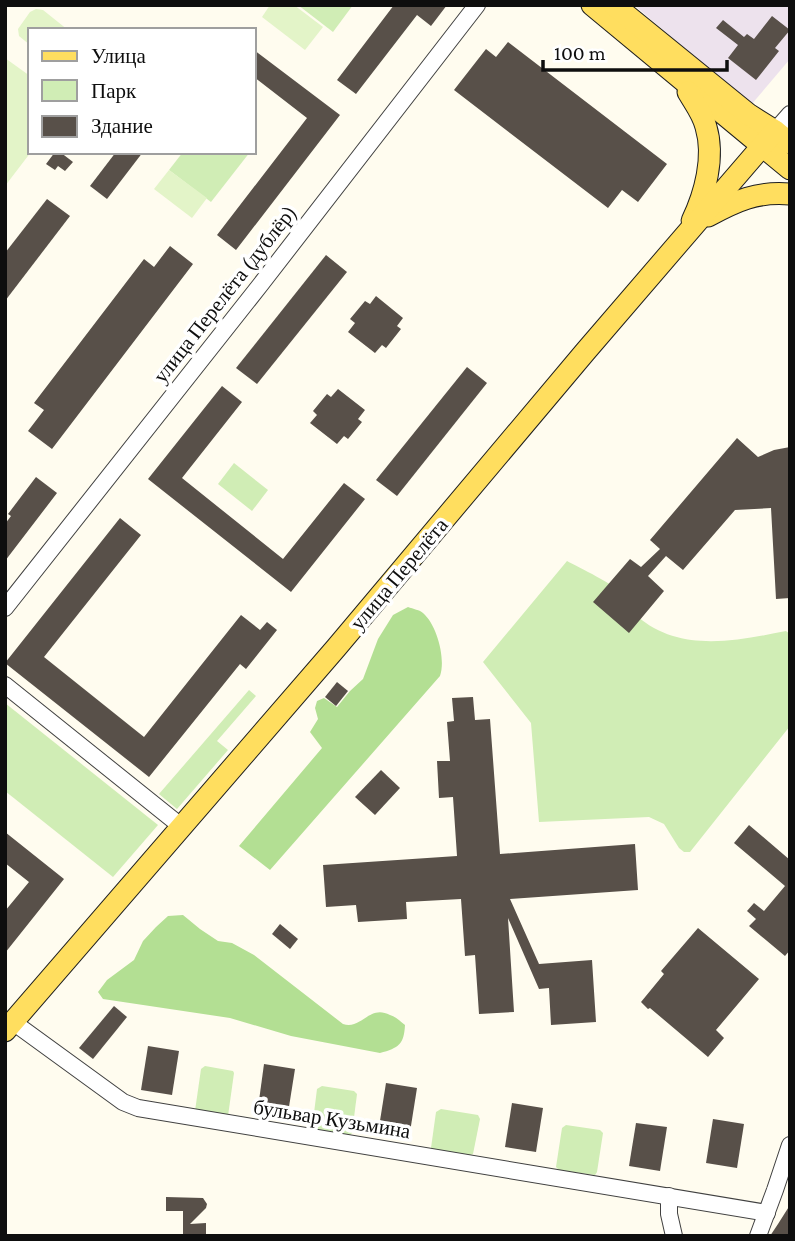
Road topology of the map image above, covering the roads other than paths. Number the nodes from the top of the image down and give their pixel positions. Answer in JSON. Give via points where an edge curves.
{"nodes":[{"id":1,"x":477,"y":5,"type":"edge"},
{"id":2,"x":592,"y":5,"type":"edge"},
{"id":3,"x":614,"y":5,"type":"edge"},
{"id":4,"x":677,"y":77,"type":"junction"},
{"id":5,"x":790,"y":114,"type":"edge"},
{"id":6,"x":776,"y":140,"type":"edge"},
{"id":7,"x":790,"y":169,"type":"edge"},
{"id":8,"x":790,"y":194,"type":"edge"},
{"id":9,"x":687,"y":232,"type":"junction"},
{"id":10,"x":5,"y":608,"type":"edge"},
{"id":11,"x":5,"y":685,"type":"edge"},
{"id":12,"x":182,"y":827,"type":"junction"},
{"id":13,"x":9,"y":1027,"type":"edge"},
{"id":14,"x":790,"y":1145,"type":"edge"},
{"id":15,"x":669,"y":1196,"type":"junction"},
{"id":16,"x":767,"y":1213,"type":"junction"},
{"id":17,"x":674,"y":1236,"type":"edge"},
{"id":18,"x":758,"y":1236,"type":"edge"}],
"edges":[{"from":1,"to":10,"type":"street","name":"улица Перелёта (дублёр)"},
{"from":2,"to":4,"type":"main road"},
{"from":3,"to":6,"type":"main road"},
{"from":4,"to":6,"type":"main road"},
{"from":4,"to":9,"type":"main road","via":[[700,110],[709,144],[703,189]]},
{"from":5,"to":6,"type":"street","name":"улица Перелёта"},
{"from":6,"to":7,"type":"main road"},
{"from":6,"to":9,"type":"main road","name":"улица Перелёта"},
{"from":8,"to":9,"type":"main road","via":[[751,197],[727,206]]},
{"from":9,"to":12,"type":"main road","name":"улица Перелёта"},
{"from":11,"to":12,"type":"street"},
{"from":12,"to":13,"type":"main road","name":"улица Перелёта"},
{"from":13,"to":15,"type":"street","name":"бульвар Кузьмина","via":[[138,1108]]},
{"from":14,"to":16,"type":"street"},
{"from":15,"to":16,"type":"street","name":"бульвар Кузьмина"},
{"from":15,"to":17,"type":"street"},
{"from":16,"to":18,"type":"street"}]}
